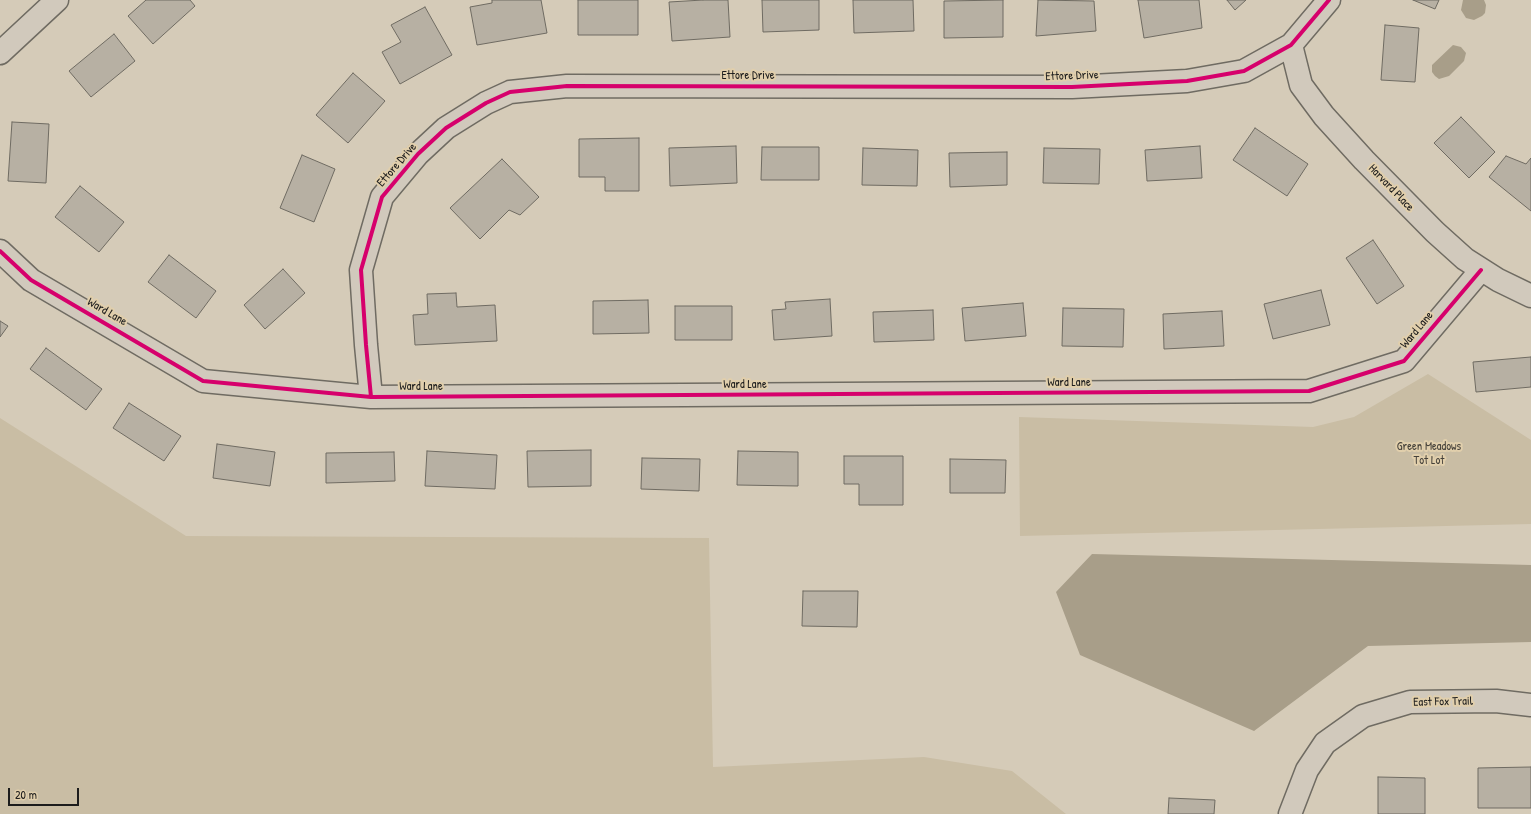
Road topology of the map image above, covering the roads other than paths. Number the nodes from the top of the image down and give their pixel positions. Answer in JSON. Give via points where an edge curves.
{"nodes":[{"id":1,"x":57,"y":0,"type":"edge"},
{"id":2,"x":1329,"y":0,"type":"edge"},
{"id":3,"x":1291,"y":44,"type":"junction"},
{"id":4,"x":0,"y":53,"type":"edge"},
{"id":5,"x":0,"y":251,"type":"edge"},
{"id":6,"x":1481,"y":270,"type":"junction"},
{"id":7,"x":1531,"y":296,"type":"edge"},
{"id":8,"x":371,"y":397,"type":"junction"},
{"id":9,"x":1531,"y":705,"type":"edge"},
{"id":10,"x":1290,"y":814,"type":"edge"}],
"edges":[{"from":1,"to":4,"type":"street"},
{"from":2,"to":3,"type":"street","name":"Ettore Drive"},
{"from":3,"to":6,"type":"street","name":"Harvard Place","via":[[1301,85],[1324,116],[1429,226]]},
{"from":3,"to":8,"type":"street","name":"Ettore Drive","via":[[1244,71],[1179,81],[1072,87],[567,86],[510,92],[486,103],[446,128],[418,154],[382,197],[361,270]]},
{"from":5,"to":8,"type":"street","name":"Ward Lane","via":[[31,280],[203,381]]},
{"from":6,"to":7,"type":"street","name":"Harvard Place"},
{"from":6,"to":8,"type":"street","name":"Ward Lane","via":[[1404,362],[1309,392]]},
{"from":9,"to":10,"type":"street","name":"East Fox Trail","via":[[1496,701],[1410,702],[1363,716],[1325,743],[1307,770]]}]}
